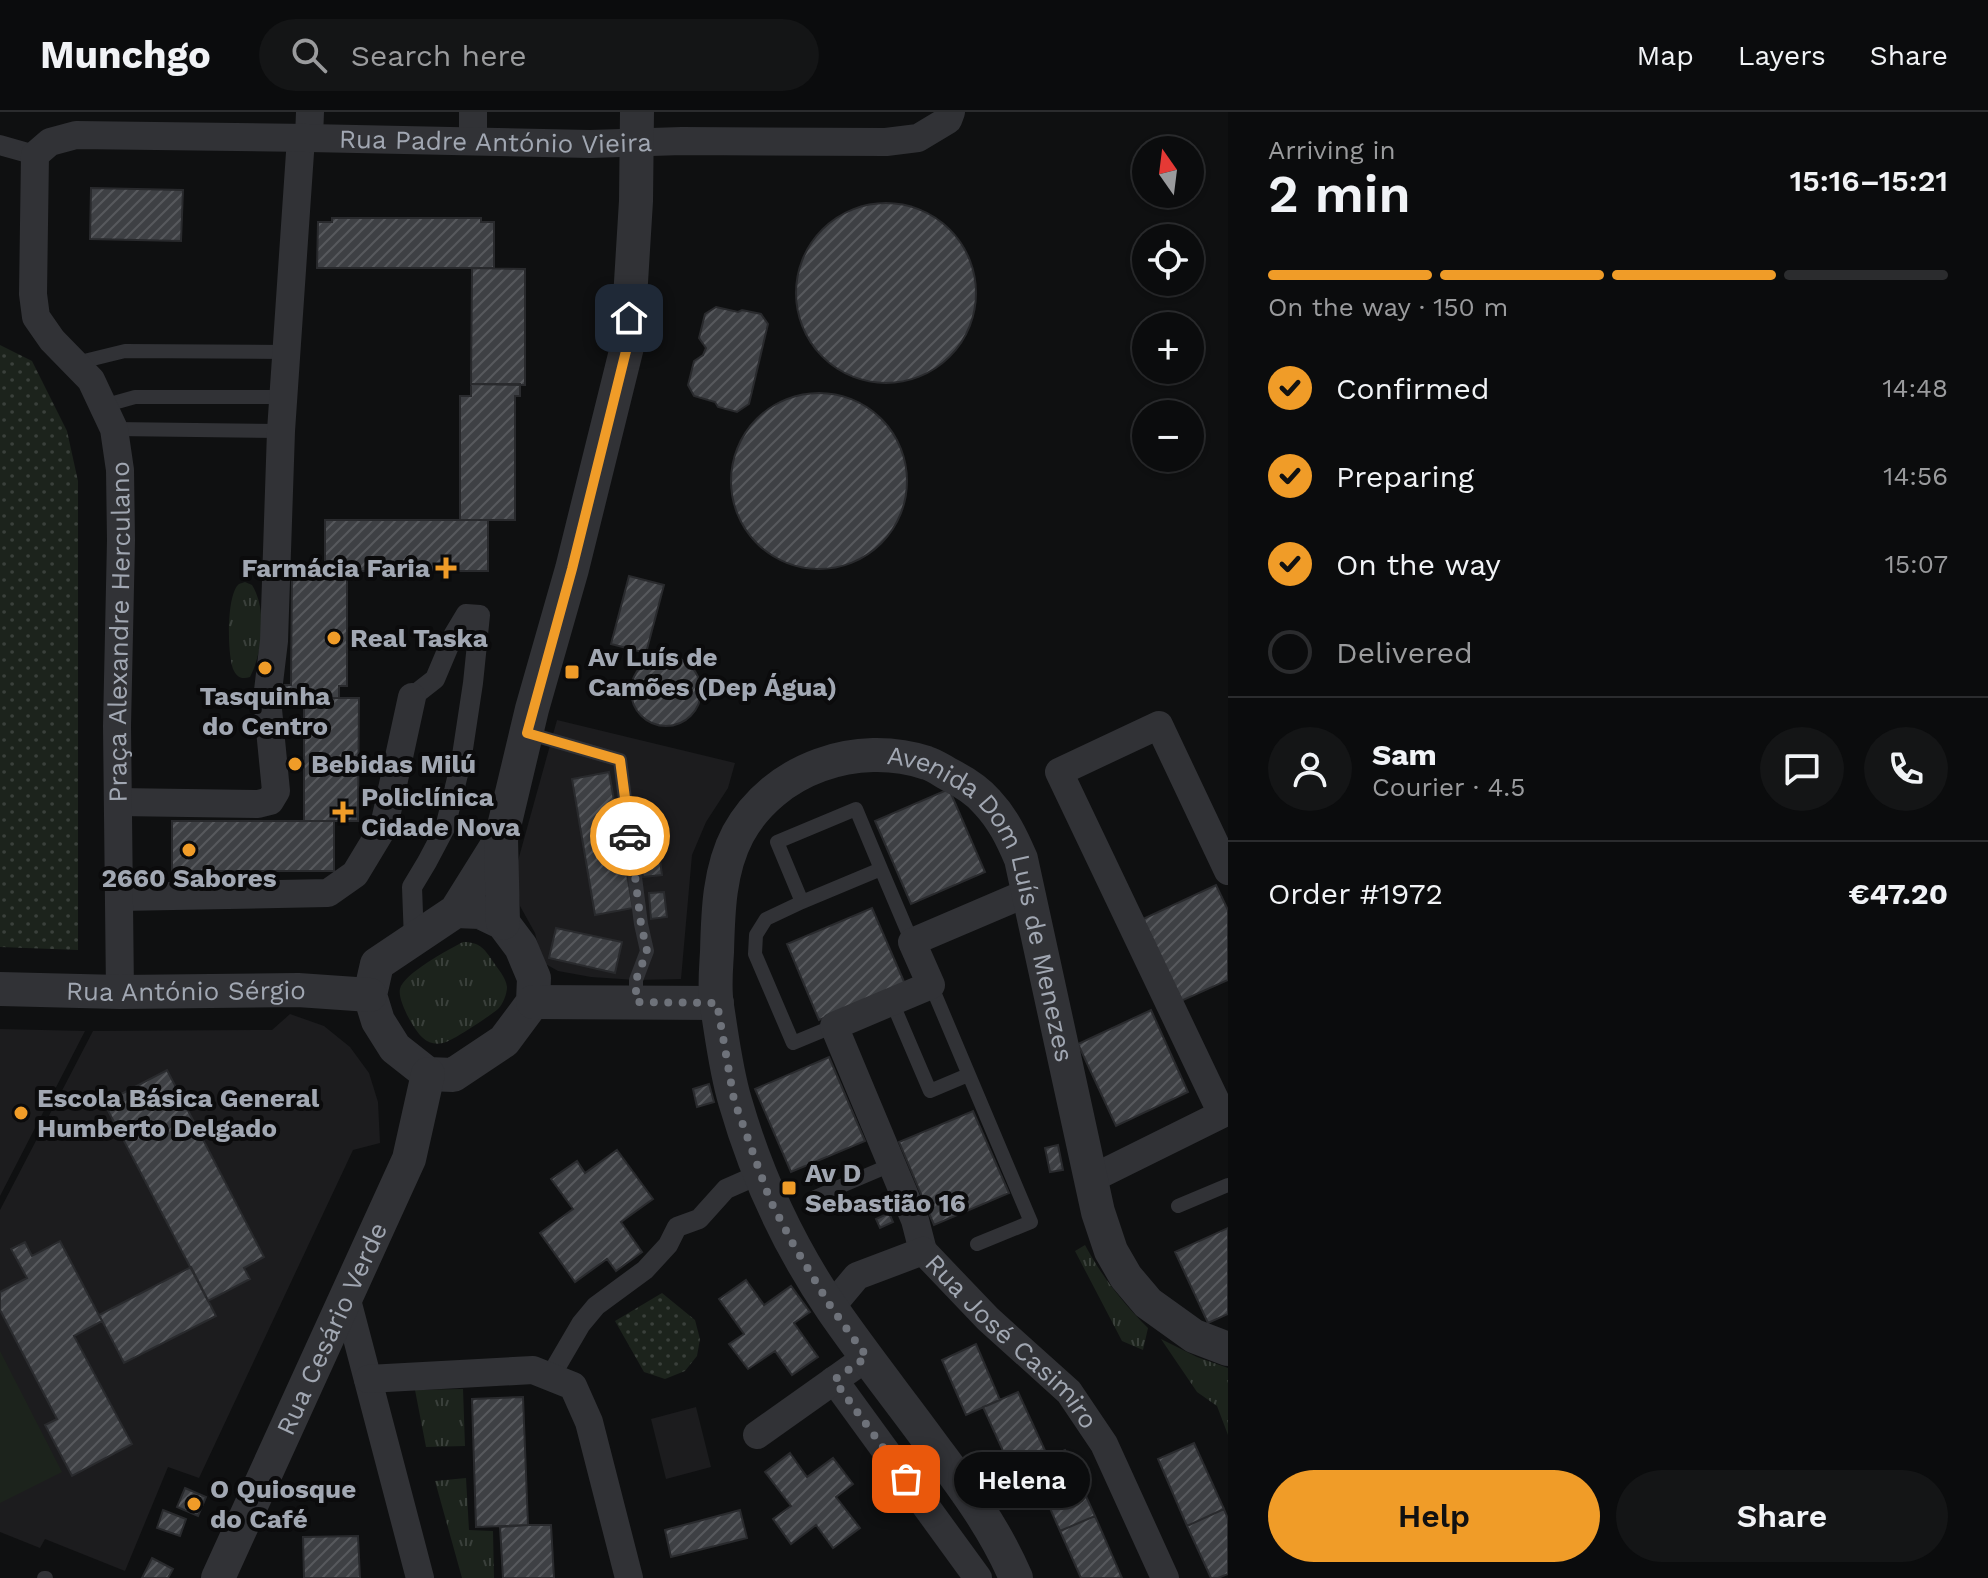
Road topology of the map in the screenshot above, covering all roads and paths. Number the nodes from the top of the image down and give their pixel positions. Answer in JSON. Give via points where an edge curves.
{"nodes":[{"id":1,"x":473,"y":112,"type":"edge"},
{"id":2,"x":951,"y":112,"type":"edge"},
{"id":3,"x":77,"y":124,"type":"edge"},
{"id":4,"x":637,"y":127,"type":"edge"},
{"id":5,"x":306,"y":129,"type":"edge"},
{"id":6,"x":473,"y":141,"type":"junction"},
{"id":7,"x":0,"y":145,"type":"edge"},
{"id":8,"x":35,"y":155,"type":"junction"},
{"id":9,"x":286,"y":352,"type":"junction"},
{"id":10,"x":75,"y":364,"type":"junction"},
{"id":11,"x":284,"y":397,"type":"junction"},
{"id":12,"x":108,"y":417,"type":"junction"},
{"id":13,"x":281,"y":431,"type":"junction"},
{"id":14,"x":412,"y":697,"type":"joint"},
{"id":15,"x":527,"y":733,"type":"junction"},
{"id":16,"x":118,"y":802,"type":"junction"},
{"id":17,"x":501,"y":839,"type":"junction"},
{"id":18,"x":881,"y":869,"type":"junction"},
{"id":19,"x":1228,"y":871,"type":"edge"},
{"id":20,"x":1029,"y":892,"type":"junction"},
{"id":21,"x":119,"y":897,"type":"junction"},
{"id":22,"x":802,"y":902,"type":"junction"},
{"id":23,"x":456,"y":911,"type":"junction"},
{"id":24,"x":503,"y":923,"type":"junction"},
{"id":25,"x":414,"y":940,"type":"junction"},
{"id":26,"x":912,"y":942,"type":"junction"},
{"id":27,"x":931,"y":985,"type":"junction"},
{"id":28,"x":0,"y":989,"type":"edge"},
{"id":29,"x":120,"y":992,"type":"junction"},
{"id":30,"x":370,"y":995,"type":"junction"},
{"id":31,"x":533,"y":1002,"type":"junction"},
{"id":32,"x":636,"y":1002,"type":"junction"},
{"id":33,"x":892,"y":1002,"type":"junction"},
{"id":34,"x":717,"y":1003,"type":"junction"},
{"id":35,"x":834,"y":1026,"type":"junction"},
{"id":36,"x":428,"y":1074,"type":"junction"},
{"id":37,"x":968,"y":1075,"type":"junction"},
{"id":38,"x":1225,"y":1121,"type":"edge"},
{"id":39,"x":893,"y":1164,"type":"junction"},
{"id":40,"x":760,"y":1174,"type":"junction"},
{"id":41,"x":1091,"y":1179,"type":"junction"},
{"id":42,"x":1228,"y":1185,"type":"edge"},
{"id":43,"x":813,"y":1198,"type":"dead end"},
{"id":44,"x":1178,"y":1206,"type":"dead end"},
{"id":45,"x":977,"y":1244,"type":"dead end"},
{"id":46,"x":923,"y":1251,"type":"junction"},
{"id":47,"x":347,"y":1300,"type":"junction"},
{"id":48,"x":831,"y":1307,"type":"junction"},
{"id":49,"x":1228,"y":1349,"type":"edge"},
{"id":50,"x":867,"y":1357,"type":"junction"},
{"id":51,"x":550,"y":1377,"type":"junction"},
{"id":52,"x":368,"y":1379,"type":"junction"},
{"id":53,"x":834,"y":1380,"type":"junction"},
{"id":54,"x":757,"y":1435,"type":"dead end"},
{"id":55,"x":221,"y":1576,"type":"edge"},
{"id":56,"x":420,"y":1578,"type":"edge"},
{"id":57,"x":629,"y":1578,"type":"edge"},
{"id":58,"x":978,"y":1578,"type":"edge"},
{"id":59,"x":1016,"y":1578,"type":"edge"},
{"id":60,"x":1165,"y":1578,"type":"edge"}],
"edges":[{"from":1,"to":6,"type":"street"},
{"from":2,"to":4,"type":"street","name":"Rua Padre António Vieira","via":[[948,120],[918,138],[886,142]]},
{"from":3,"to":5,"type":"street","name":"Rua Padre António Vieira"},
{"from":3,"to":8,"type":"street","name":"Rua Padre António Vieira"},
{"from":4,"to":6,"type":"street","name":"Rua Padre António Vieira","via":[[590,144]]},
{"from":4,"to":15,"type":"street","via":[[627,347]]},
{"from":5,"to":6,"type":"street","name":"Rua Padre António Vieira"},
{"from":5,"to":9,"type":"street"},
{"from":7,"to":8,"type":"street"},
{"from":8,"to":10,"type":"street","name":"Praça Alexandre Herculano","via":[[36,317]]},
{"from":9,"to":10,"type":"lane","via":[[125,351]]},
{"from":9,"to":11,"type":"street"},
{"from":10,"to":12,"type":"street","name":"Praça Alexandre Herculano","via":[[91,380]]},
{"from":11,"to":12,"type":"lane","via":[[135,397]]},
{"from":11,"to":13,"type":"street"},
{"from":12,"to":13,"type":"lane"},
{"from":12,"to":16,"type":"street","name":"Praça Alexandre Herculano","via":[[120,470]]},
{"from":13,"to":16,"type":"street","via":[[267,699],[276,791],[270,801],[258,804]]},
{"from":14,"to":21,"type":"street","via":[[384,826],[355,874],[328,893]]},
{"from":14,"to":25,"type":"street","via":[[435,679],[466,614],[480,615],[461,762],[445,828],[412,887]]},
{"from":15,"to":17,"type":"street"},
{"from":15,"to":32,"type":"lane","via":[[620,760],[647,951],[636,980]]},
{"from":16,"to":21,"type":"street","name":"Praça Alexandre Herculano"},
{"from":17,"to":23,"type":"street"},
{"from":17,"to":24,"type":"street"},
{"from":18,"to":22,"type":"lane"},
{"from":18,"to":22,"type":"lane","via":[[856,809],[777,842]]},
{"from":18,"to":26,"type":"lane"},
{"from":19,"to":38,"type":"street","via":[[1159,725],[1059,772]]},
{"from":20,"to":26,"type":"street"},
{"from":20,"to":34,"type":"street","name":"Avenida Dom Luís de Menezes","via":[[1009,831],[987,801],[962,781],[927,763],[885,755],[849,756],[811,768],[779,786],[738,834],[718,902]]},
{"from":20,"to":41,"type":"street","name":"Avenida Dom Luís de Menezes"},
{"from":21,"to":29,"type":"street","name":"Praça Alexandre Herculano"},
{"from":22,"to":35,"type":"lane","via":[[766,919],[756,935],[755,954],[793,1043]]},
{"from":23,"to":24,"type":"street","via":[[480,912]]},
{"from":23,"to":25,"type":"street"},
{"from":24,"to":31,"type":"street","via":[[534,978]]},
{"from":25,"to":30,"type":"street","via":[[377,964]]},
{"from":26,"to":27,"type":"street"},
{"from":27,"to":33,"type":"street"},
{"from":27,"to":37,"type":"lane"},
{"from":28,"to":29,"type":"street","name":"Rua António Sérgio"},
{"from":29,"to":30,"type":"street","name":"Rua António Sérgio","via":[[298,990]]},
{"from":30,"to":36,"type":"street","via":[[395,1048]]},
{"from":31,"to":32,"type":"street"},
{"from":31,"to":36,"type":"street","via":[[504,1041],[453,1075]]},
{"from":32,"to":34,"type":"street"},
{"from":33,"to":35,"type":"street"},
{"from":33,"to":37,"type":"lane","via":[[930,1091]]},
{"from":34,"to":40,"type":"street","name":"Avenida Dom Luís de Menezes","via":[[734,1100]]},
{"from":35,"to":39,"type":"street"},
{"from":36,"to":47,"type":"street","name":"Rua Cesário Verde","via":[[409,1159]]},
{"from":37,"to":45,"type":"lane","via":[[1031,1222]]},
{"from":38,"to":41,"type":"street"},
{"from":39,"to":43,"type":"lane"},
{"from":39,"to":46,"type":"street"},
{"from":40,"to":48,"type":"street","name":"Avenida Dom Luís de Menezes"},
{"from":40,"to":51,"type":"street","via":[[726,1189],[699,1219],[677,1227],[645,1270],[596,1306]]},
{"from":41,"to":49,"type":"street","name":"Avenida Dom Luís de Menezes","via":[[1111,1251],[1126,1277],[1148,1303],[1194,1336]]},
{"from":42,"to":44,"type":"lane"},
{"from":46,"to":48,"type":"street","name":"Rua José Casimiro","via":[[857,1276]]},
{"from":46,"to":60,"type":"street","name":"Rua José Casimiro","via":[[1069,1392],[1104,1444]]},
{"from":47,"to":52,"type":"street"},
{"from":47,"to":55,"type":"street","name":"Rua Cesário Verde"},
{"from":48,"to":50,"type":"street","name":"Avenida Dom Luís de Menezes"},
{"from":50,"to":53,"type":"street"},
{"from":50,"to":59,"type":"street","name":"Avenida Dom Luís de Menezes","via":[[975,1502]]},
{"from":51,"to":52,"type":"street","via":[[533,1370]]},
{"from":51,"to":57,"type":"street","via":[[573,1386],[589,1422]]},
{"from":52,"to":56,"type":"street"},
{"from":53,"to":54,"type":"street"},
{"from":53,"to":58,"type":"street"}]}
